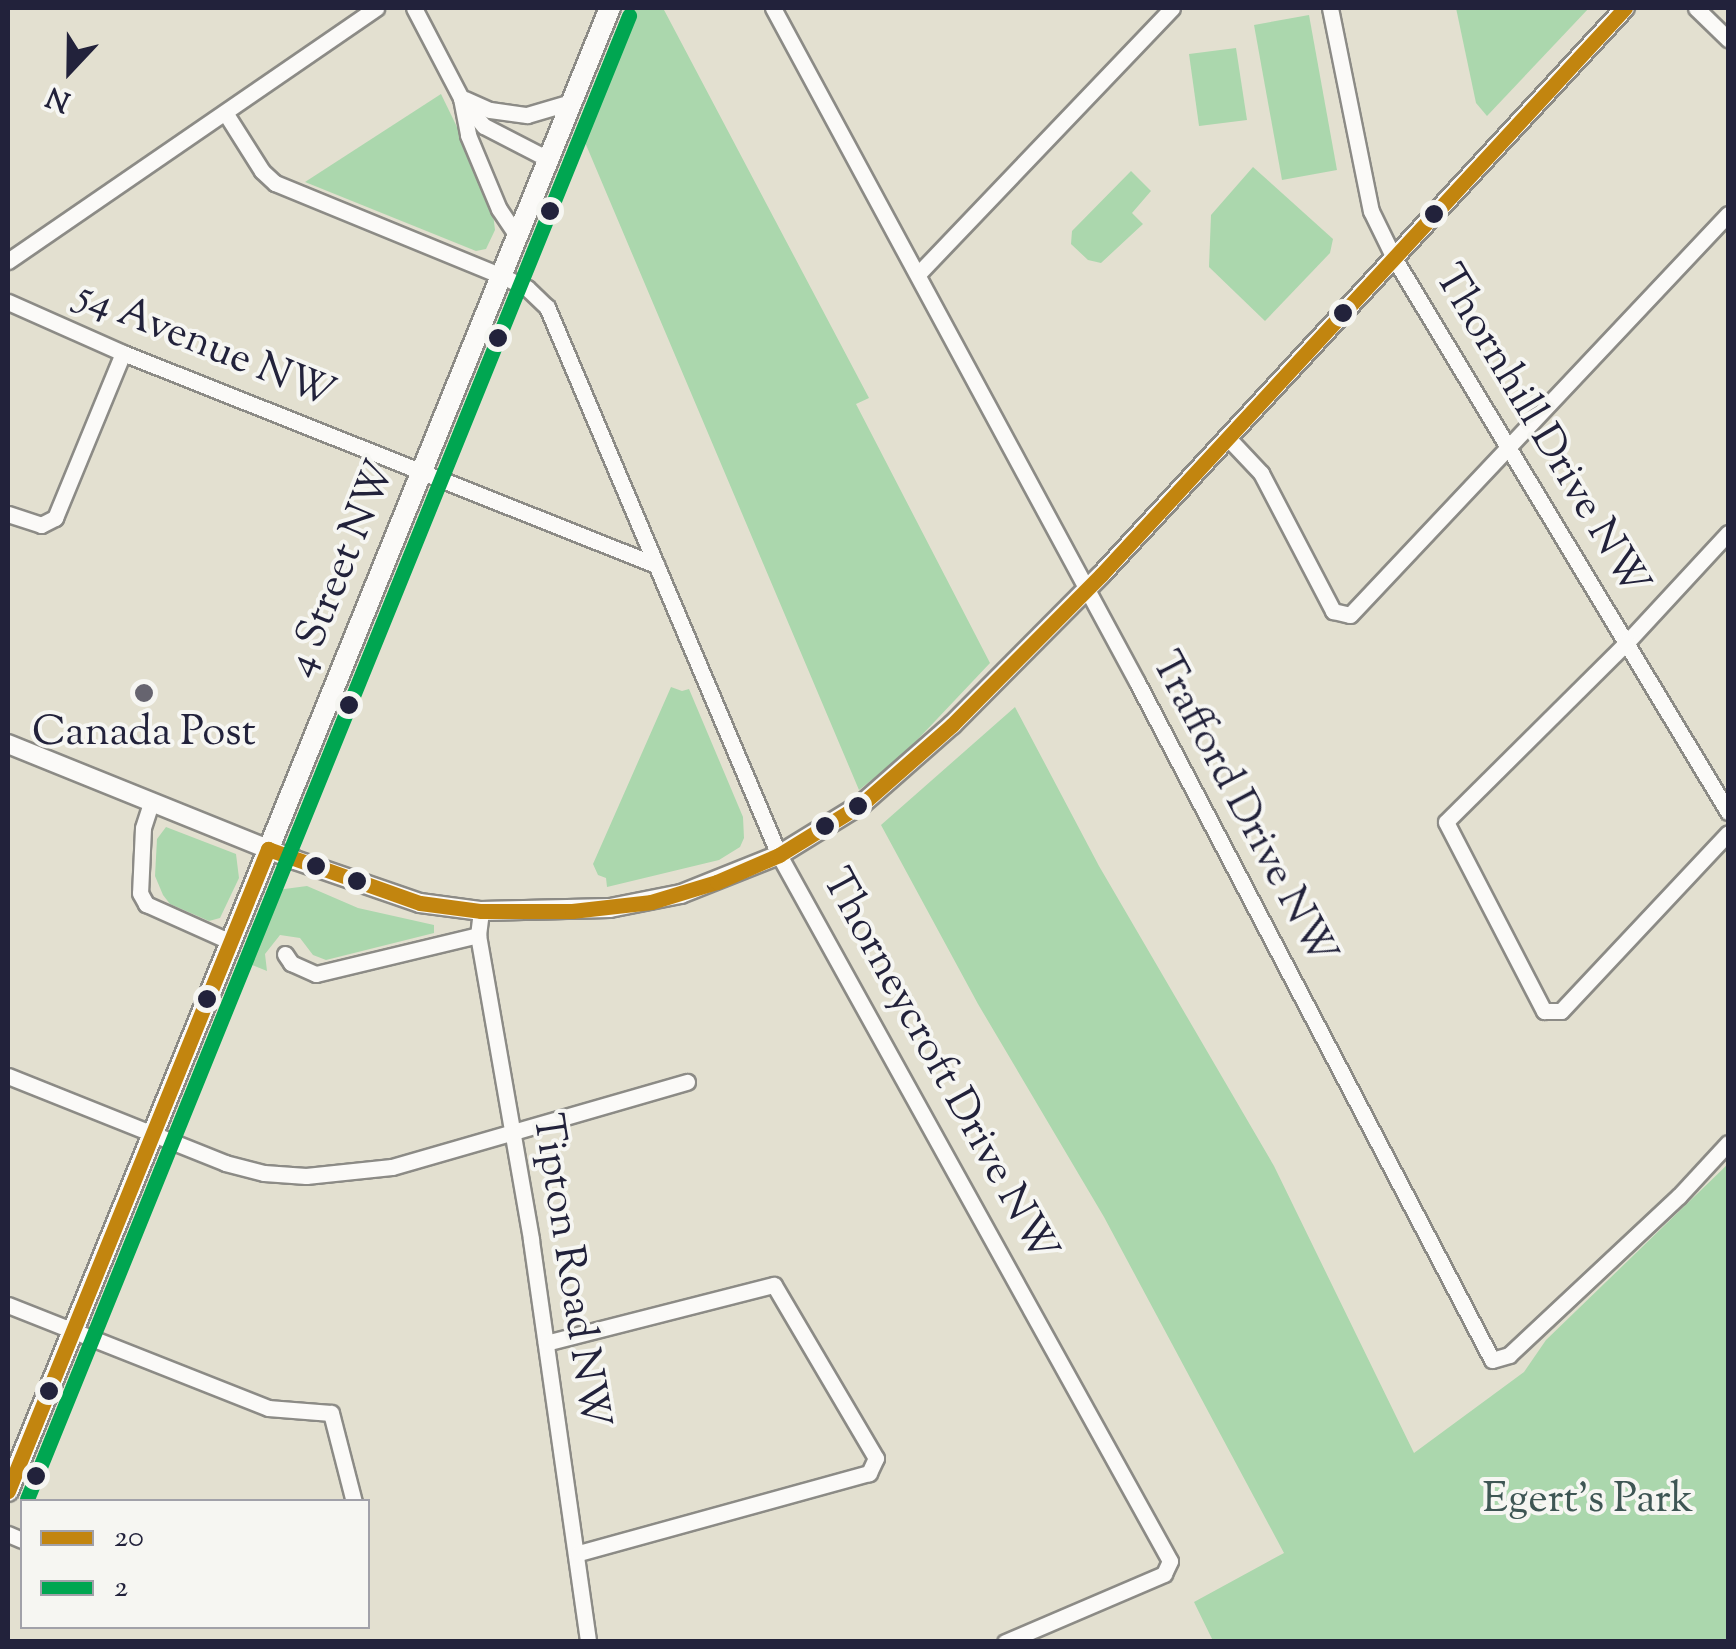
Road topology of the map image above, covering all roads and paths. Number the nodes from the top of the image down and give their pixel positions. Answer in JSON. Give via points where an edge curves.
{"nodes":[{"id":1,"x":376,"y":8,"type":"edge"},
{"id":2,"x":414,"y":8,"type":"edge"},
{"id":3,"x":610,"y":8,"type":"edge"},
{"id":4,"x":773,"y":8,"type":"edge"},
{"id":5,"x":1172,"y":8,"type":"edge"},
{"id":6,"x":1330,"y":8,"type":"edge"},
{"id":7,"x":1624,"y":8,"type":"edge"},
{"id":8,"x":1696,"y":8,"type":"edge"},
{"id":9,"x":1728,"y":39,"type":"edge"},
{"id":10,"x":461,"y":98,"type":"junction"},
{"id":11,"x":570,"y":102,"type":"junction"},
{"id":12,"x":226,"y":114,"type":"junction"},
{"id":13,"x":548,"y":159,"type":"junction"},
{"id":14,"x":1728,"y":214,"type":"edge"},
{"id":15,"x":518,"y":237,"type":"junction"},
{"id":16,"x":1394,"y":258,"type":"junction"},
{"id":17,"x":8,"y":261,"type":"edge"},
{"id":18,"x":919,"y":274,"type":"junction"},
{"id":19,"x":502,"y":276,"type":"junction"},
{"id":20,"x":8,"y":302,"type":"edge"},
{"id":21,"x":122,"y":352,"type":"junction"},
{"id":22,"x":1227,"y":437,"type":"junction"},
{"id":23,"x":1507,"y":450,"type":"junction"},
{"id":24,"x":422,"y":471,"type":"junction"},
{"id":25,"x":8,"y":514,"type":"edge"},
{"id":26,"x":1728,"y":533,"type":"edge"},
{"id":27,"x":656,"y":565,"type":"junction"},
{"id":28,"x":1086,"y":590,"type":"junction"},
{"id":29,"x":1627,"y":642,"type":"junction"},
{"id":30,"x":8,"y":744,"type":"edge"},
{"id":31,"x":152,"y":803,"type":"junction"},
{"id":32,"x":1728,"y":812,"type":"edge"},
{"id":33,"x":1728,"y":833,"type":"edge"},
{"id":34,"x":268,"y":850,"type":"junction"},
{"id":35,"x":779,"y":855,"type":"junction"},
{"id":36,"x":480,"y":911,"type":"junction"},
{"id":37,"x":478,"y":935,"type":"junction"},
{"id":38,"x":230,"y":942,"type":"junction"},
{"id":39,"x":285,"y":954,"type":"dead end"},
{"id":40,"x":8,"y":1076,"type":"edge"},
{"id":41,"x":687,"y":1082,"type":"dead end"},
{"id":42,"x":512,"y":1132,"type":"junction"},
{"id":43,"x":152,"y":1134,"type":"junction"},
{"id":44,"x":1728,"y":1143,"type":"edge"},
{"id":45,"x":8,"y":1305,"type":"edge"},
{"id":46,"x":73,"y":1332,"type":"junction"},
{"id":47,"x":546,"y":1343,"type":"junction"},
{"id":48,"x":8,"y":1492,"type":"edge"},
{"id":49,"x":353,"y":1499,"type":"edge"},
{"id":50,"x":578,"y":1552,"type":"junction"},
{"id":51,"x":588,"y":1642,"type":"edge"},
{"id":52,"x":1005,"y":1642,"type":"edge"}],
"edges":[{"from":1,"to":12,"type":"street"},
{"from":2,"to":10,"type":"street"},
{"from":3,"to":11,"type":"main road","name":"4 Street NW"},
{"from":4,"to":18,"type":"street","name":"Trafford Drive NW"},
{"from":5,"to":18,"type":"street"},
{"from":6,"to":16,"type":"street","name":"Thornhill Drive NW","via":[[1372,211]]},
{"from":7,"to":16,"type":"street"},
{"from":8,"to":9,"type":"street"},
{"from":10,"to":11,"type":"street","via":[[512,115]]},
{"from":10,"to":13,"type":"street","via":[[484,126]]},
{"from":10,"to":15,"type":"street","via":[[468,136]]},
{"from":11,"to":13,"type":"main road","name":"4 Street NW"},
{"from":12,"to":17,"type":"street"},
{"from":12,"to":19,"type":"street","name":"Thorneycroft Drive NW","via":[[274,182]]},
{"from":13,"to":15,"type":"main road","name":"4 Street NW"},
{"from":14,"to":23,"type":"street"},
{"from":15,"to":19,"type":"main road","name":"4 Street NW"},
{"from":16,"to":22,"type":"street"},
{"from":16,"to":23,"type":"street","name":"Thornhill Drive NW"},
{"from":18,"to":28,"type":"street","name":"Trafford Drive NW"},
{"from":19,"to":24,"type":"main road","name":"4 Street NW"},
{"from":19,"to":27,"type":"street","name":"Thorneycroft Drive NW","via":[[546,307]]},
{"from":20,"to":21,"type":"street","name":"54 Avenue NW"},
{"from":21,"to":24,"type":"street","name":"54 Avenue NW"},
{"from":21,"to":25,"type":"street","via":[[55,518],[41,525]]},
{"from":22,"to":23,"type":"street","via":[[1261,473],[1333,611],[1350,614]]},
{"from":22,"to":28,"type":"street"},
{"from":23,"to":29,"type":"street","name":"Thornhill Drive NW"},
{"from":24,"to":27,"type":"street","name":"54 Avenue NW"},
{"from":24,"to":34,"type":"main road","name":"4 Street NW"},
{"from":26,"to":29,"type":"street"},
{"from":27,"to":35,"type":"street","name":"Thorneycroft Drive NW"},
{"from":28,"to":35,"type":"street","via":[[886,786]]},
{"from":28,"to":44,"type":"street","name":"Trafford Drive NW","via":[[1492,1360],[1510,1355]]},
{"from":29,"to":32,"type":"street","name":"Thornhill Drive NW"},
{"from":29,"to":33,"type":"street","via":[[1446,822],[1544,1011],[1562,1010]]},
{"from":30,"to":31,"type":"street"},
{"from":31,"to":34,"type":"street"},
{"from":31,"to":38,"type":"street","via":[[142,828],[140,893],[146,904]]},
{"from":34,"to":36,"type":"street","via":[[420,903]]},
{"from":34,"to":38,"type":"main road","name":"4 Street NW"},
{"from":35,"to":36,"type":"street","via":[[652,902]]},
{"from":35,"to":52,"type":"street","name":"Thorneycroft Drive NW","via":[[1170,1561],[1164,1574]]},
{"from":36,"to":37,"type":"street","name":"Tipton Road NW"},
{"from":37,"to":39,"type":"street","via":[[316,974]]},
{"from":37,"to":42,"type":"street","name":"Tipton Road NW"},
{"from":38,"to":43,"type":"main road","name":"4 Street NW"},
{"from":40,"to":43,"type":"street"},
{"from":41,"to":42,"type":"street"},
{"from":42,"to":43,"type":"street","via":[[392,1167],[306,1176],[225,1163]]},
{"from":42,"to":47,"type":"street","name":"Tipton Road NW"},
{"from":43,"to":46,"type":"main road","name":"4 Street NW"},
{"from":45,"to":46,"type":"street"},
{"from":46,"to":48,"type":"main road","name":"4 Street NW"},
{"from":46,"to":49,"type":"street","via":[[268,1408],[332,1413]]},
{"from":47,"to":50,"type":"street","name":"Tipton Road NW"},
{"from":47,"to":50,"type":"street","via":[[774,1285],[876,1458],[870,1473]]},
{"from":50,"to":51,"type":"street","name":"Tipton Road NW"}]}
